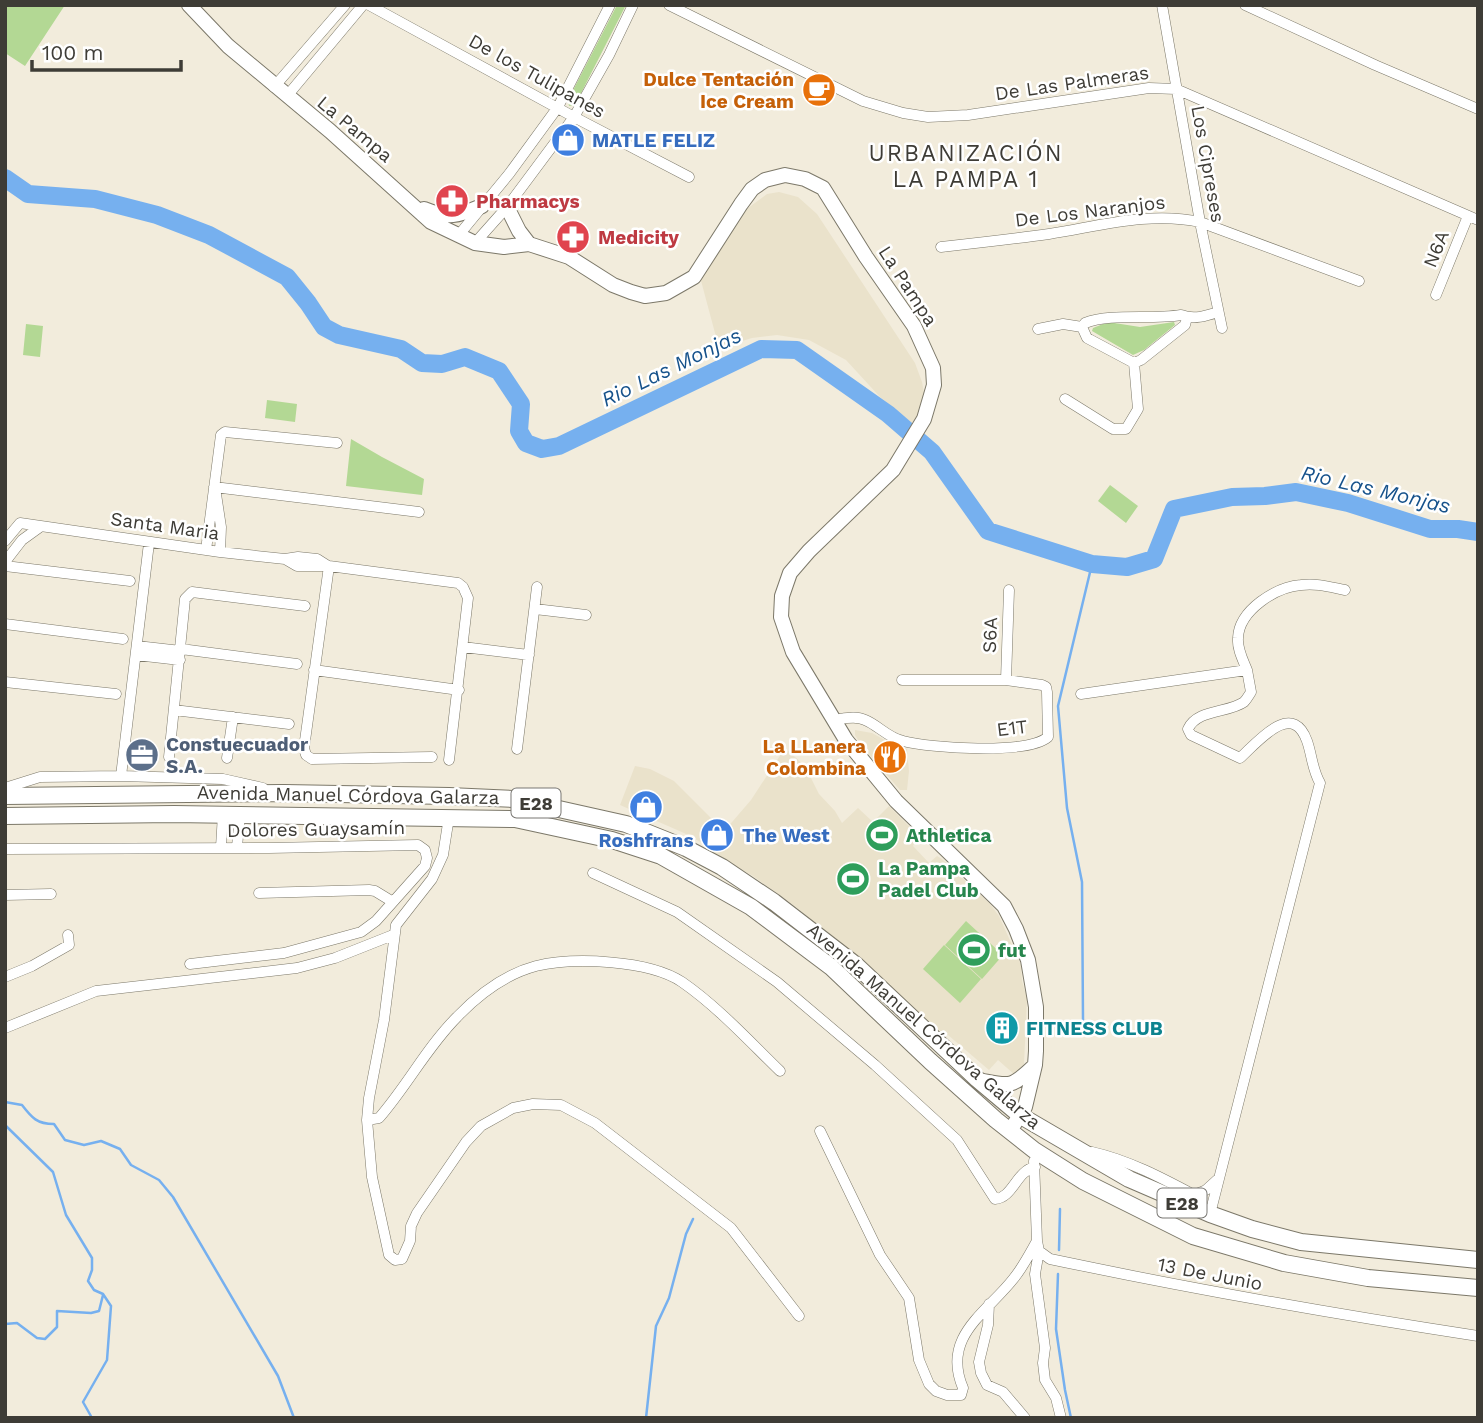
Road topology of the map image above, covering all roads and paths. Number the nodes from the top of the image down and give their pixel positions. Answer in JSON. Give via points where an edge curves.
{"nodes":[{"id":1,"x":189,"y":5,"type":"edge"},
{"id":2,"x":345,"y":5,"type":"edge"},
{"id":3,"x":363,"y":5,"type":"edge"},
{"id":4,"x":369,"y":5,"type":"edge"},
{"id":5,"x":610,"y":5,"type":"edge"},
{"id":6,"x":633,"y":5,"type":"edge"},
{"id":7,"x":669,"y":5,"type":"edge"},
{"id":8,"x":1162,"y":5,"type":"edge"},
{"id":9,"x":1245,"y":5,"type":"edge"},
{"id":10,"x":274,"y":87,"type":"junction"},
{"id":11,"x":1176,"y":89,"type":"junction"},
{"id":12,"x":287,"y":96,"type":"junction"},
{"id":13,"x":558,"y":107,"type":"junction"},
{"id":14,"x":1478,"y":109,"type":"edge"},
{"id":15,"x":574,"y":117,"type":"junction"},
{"id":16,"x":689,"y":177,"type":"dead end"},
{"id":17,"x":415,"y":206,"type":"junction"},
{"id":18,"x":482,"y":206,"type":"junction"},
{"id":19,"x":507,"y":206,"type":"junction"},
{"id":20,"x":1473,"y":218,"type":"edge"},
{"id":21,"x":1200,"y":222,"type":"junction"},
{"id":22,"x":458,"y":236,"type":"junction"},
{"id":23,"x":475,"y":243,"type":"junction"},
{"id":24,"x":529,"y":244,"type":"junction"},
{"id":25,"x":941,"y":247,"type":"dead end"},
{"id":26,"x":1359,"y":281,"type":"dead end"},
{"id":27,"x":1436,"y":295,"type":"dead end"},
{"id":28,"x":1218,"y":312,"type":"junction"},
{"id":29,"x":1187,"y":317,"type":"junction"},
{"id":30,"x":1082,"y":327,"type":"junction"},
{"id":31,"x":1223,"y":328,"type":"dead end"},
{"id":32,"x":1038,"y":329,"type":"dead end"},
{"id":33,"x":1134,"y":363,"type":"junction"},
{"id":34,"x":1065,"y":399,"type":"dead end"},
{"id":35,"x":337,"y":443,"type":"dead end"},
{"id":36,"x":214,"y":487,"type":"junction"},
{"id":37,"x":419,"y":512,"type":"dead end"},
{"id":38,"x":40,"y":527,"type":"junction"},
{"id":39,"x":5,"y":541,"type":"edge"},
{"id":40,"x":149,"y":542,"type":"junction"},
{"id":41,"x":206,"y":550,"type":"junction"},
{"id":42,"x":219,"y":552,"type":"junction"},
{"id":43,"x":5,"y":564,"type":"edge"},
{"id":44,"x":329,"y":566,"type":"junction"},
{"id":45,"x":131,"y":581,"type":"dead end"},
{"id":46,"x":537,"y":587,"type":"dead end"},
{"id":47,"x":1009,"y":590,"type":"dead end"},
{"id":48,"x":1345,"y":590,"type":"dead end"},
{"id":49,"x":305,"y":606,"type":"dead end"},
{"id":50,"x":536,"y":609,"type":"junction"},
{"id":51,"x":586,"y":615,"type":"dead end"},
{"id":52,"x":5,"y":624,"type":"edge"},
{"id":53,"x":123,"y":639,"type":"dead end"},
{"id":54,"x":463,"y":647,"type":"junction"},
{"id":55,"x":136,"y":651,"type":"junction"},
{"id":56,"x":180,"y":654,"type":"junction"},
{"id":57,"x":529,"y":655,"type":"junction"},
{"id":58,"x":297,"y":664,"type":"dead end"},
{"id":59,"x":314,"y":670,"type":"junction"},
{"id":60,"x":1247,"y":670,"type":"junction"},
{"id":61,"x":902,"y":680,"type":"dead end"},
{"id":62,"x":1006,"y":681,"type":"junction"},
{"id":63,"x":5,"y":682,"type":"edge"},
{"id":64,"x":458,"y":690,"type":"junction"},
{"id":65,"x":116,"y":694,"type":"dead end"},
{"id":66,"x":1081,"y":694,"type":"dead end"},
{"id":67,"x":174,"y":709,"type":"junction"},
{"id":68,"x":233,"y":717,"type":"junction"},
{"id":69,"x":833,"y":720,"type":"junction"},
{"id":70,"x":289,"y":724,"type":"dead end"},
{"id":71,"x":517,"y":749,"type":"dead end"},
{"id":72,"x":169,"y":757,"type":"dead end"},
{"id":73,"x":432,"y":757,"type":"dead end"},
{"id":74,"x":227,"y":758,"type":"dead end"},
{"id":75,"x":449,"y":760,"type":"dead end"},
{"id":76,"x":121,"y":776,"type":"junction"},
{"id":77,"x":5,"y":788,"type":"edge"},
{"id":78,"x":284,"y":793,"type":"junction"},
{"id":79,"x":5,"y":796,"type":"edge"},
{"id":80,"x":223,"y":814,"type":"junction"},
{"id":81,"x":240,"y":814,"type":"junction"},
{"id":82,"x":5,"y":816,"type":"edge"},
{"id":83,"x":449,"y":817,"type":"junction"},
{"id":84,"x":221,"y":847,"type":"junction"},
{"id":85,"x":237,"y":847,"type":"junction"},
{"id":86,"x":5,"y":849,"type":"edge"},
{"id":87,"x":593,"y":873,"type":"dead end"},
{"id":88,"x":259,"y":893,"type":"dead end"},
{"id":89,"x":51,"y":894,"type":"dead end"},
{"id":90,"x":5,"y":895,"type":"edge"},
{"id":91,"x":393,"y":902,"type":"junction"},
{"id":92,"x":394,"y":930,"type":"junction"},
{"id":93,"x":68,"y":935,"type":"dead end"},
{"id":94,"x":190,"y":964,"type":"dead end"},
{"id":95,"x":5,"y":977,"type":"edge"},
{"id":96,"x":5,"y":1028,"type":"edge"},
{"id":97,"x":923,"y":1028,"type":"junction"},
{"id":98,"x":910,"y":1043,"type":"junction"},
{"id":99,"x":1035,"y":1065,"type":"junction"},
{"id":100,"x":780,"y":1071,"type":"dead end"},
{"id":101,"x":977,"y":1079,"type":"junction"},
{"id":102,"x":1021,"y":1116,"type":"junction"},
{"id":103,"x":368,"y":1120,"type":"junction"},
{"id":104,"x":820,"y":1131,"type":"dead end"},
{"id":105,"x":1010,"y":1131,"type":"junction"},
{"id":106,"x":1075,"y":1149,"type":"junction"},
{"id":107,"x":1034,"y":1150,"type":"junction"},
{"id":108,"x":1035,"y":1167,"type":"junction"},
{"id":109,"x":1217,"y":1179,"type":"junction"},
{"id":110,"x":1194,"y":1195,"type":"junction"},
{"id":111,"x":1210,"y":1212,"type":"junction"},
{"id":112,"x":1038,"y":1246,"type":"junction"},
{"id":113,"x":1478,"y":1260,"type":"edge"},
{"id":114,"x":1478,"y":1288,"type":"edge"},
{"id":115,"x":989,"y":1304,"type":"junction"},
{"id":116,"x":799,"y":1315,"type":"dead end"},
{"id":117,"x":1478,"y":1336,"type":"edge"},
{"id":118,"x":1025,"y":1418,"type":"edge"},
{"id":119,"x":1061,"y":1418,"type":"edge"}],
"edges":[{"from":1,"to":10,"type":"street","name":"La Pampa"},
{"from":2,"to":10,"type":"street"},
{"from":3,"to":12,"type":"street"},
{"from":4,"to":13,"type":"street","name":"De los Tulipanes"},
{"from":5,"to":13,"type":"street"},
{"from":6,"to":15,"type":"street"},
{"from":7,"to":11,"type":"street","name":"De Las Palmeras","via":[[863,101],[902,113],[968,115],[1149,88]]},
{"from":8,"to":11,"type":"street","name":"Los Cipreses"},
{"from":9,"to":14,"type":"street"},
{"from":10,"to":12,"type":"street","name":"La Pampa"},
{"from":11,"to":20,"type":"street","name":"De Las Palmeras"},
{"from":11,"to":21,"type":"street","name":"Los Cipreses"},
{"from":12,"to":17,"type":"street","name":"La Pampa"},
{"from":13,"to":15,"type":"street","name":"De los Tulipanes"},
{"from":13,"to":18,"type":"street"},
{"from":15,"to":16,"type":"street","name":"De los Tulipanes"},
{"from":15,"to":19,"type":"street"},
{"from":17,"to":18,"type":"street","via":[[453,216]]},
{"from":17,"to":22,"type":"street","name":"La Pampa","via":[[431,222]]},
{"from":18,"to":22,"type":"street"},
{"from":19,"to":23,"type":"street"},
{"from":19,"to":24,"type":"street"},
{"from":20,"to":27,"type":"street","name":"N6A"},
{"from":21,"to":25,"type":"street","name":"De Los Naranjos","via":[[1152,217]]},
{"from":21,"to":26,"type":"street","name":"De Los Naranjos"},
{"from":21,"to":28,"type":"street","name":"Los Cipreses"},
{"from":22,"to":23,"type":"street","name":"La Pampa"},
{"from":23,"to":24,"type":"street","name":"La Pampa"},
{"from":24,"to":69,"type":"street","name":"La Pampa","via":[[569,257],[631,292],[645,296],[666,293],[694,277],[752,189],[785,174],[823,188],[914,326],[933,368],[934,385],[924,419],[887,476],[790,573],[782,596],[785,634]]},
{"from":28,"to":29,"type":"street"},
{"from":28,"to":31,"type":"street","name":"Los Cipreses"},
{"from":29,"to":30,"type":"street","via":[[1101,318]]},
{"from":29,"to":33,"type":"street","via":[[1185,325]]},
{"from":30,"to":32,"type":"street","via":[[1063,324]]},
{"from":30,"to":33,"type":"street","via":[[1087,338]]},
{"from":33,"to":34,"type":"street","via":[[1138,409],[1126,429],[1113,429]]},
{"from":35,"to":36,"type":"street","via":[[225,432]]},
{"from":36,"to":37,"type":"street"},
{"from":36,"to":41,"type":"street"},
{"from":36,"to":42,"type":"street","via":[[221,527]]},
{"from":38,"to":39,"type":"street","name":"Santa Maria","via":[[20,523]]},
{"from":38,"to":40,"type":"street","name":"Santa Maria"},
{"from":38,"to":43,"type":"street","via":[[22,540]]},
{"from":40,"to":41,"type":"street","name":"Santa Maria"},
{"from":40,"to":55,"type":"street"},
{"from":41,"to":42,"type":"street","name":"Santa Maria"},
{"from":42,"to":44,"type":"street","name":"Santa Maria","via":[[285,559],[297,566]]},
{"from":43,"to":45,"type":"street"},
{"from":44,"to":54,"type":"street","name":"Santa Maria","via":[[458,583],[468,598]]},
{"from":44,"to":59,"type":"street"},
{"from":46,"to":50,"type":"street"},
{"from":47,"to":62,"type":"street","name":"S6A"},
{"from":48,"to":60,"type":"street","via":[[1298,585],[1252,609],[1238,637]]},
{"from":49,"to":56,"type":"street","via":[[192,592],[186,599]]},
{"from":50,"to":51,"type":"street"},
{"from":50,"to":57,"type":"street"},
{"from":52,"to":53,"type":"street"},
{"from":54,"to":57,"type":"street"},
{"from":54,"to":64,"type":"street"},
{"from":55,"to":56,"type":"street"},
{"from":55,"to":76,"type":"street"},
{"from":56,"to":58,"type":"street"},
{"from":56,"to":67,"type":"street"},
{"from":57,"to":71,"type":"street"},
{"from":59,"to":64,"type":"street"},
{"from":59,"to":73,"type":"street","via":[[306,755],[312,759]]},
{"from":60,"to":66,"type":"street"},
{"from":60,"to":109,"type":"street","via":[[1251,692],[1243,703],[1198,717],[1188,729],[1191,735],[1240,758],[1278,724],[1291,723],[1303,733],[1320,783]]},
{"from":61,"to":62,"type":"street","name":"E1T"},
{"from":62,"to":69,"type":"street","name":"E1T","via":[[1046,687],[1048,737],[1000,748],[957,747],[901,741],[865,720]]},
{"from":63,"to":65,"type":"street"},
{"from":64,"to":75,"type":"street"},
{"from":67,"to":68,"type":"street"},
{"from":67,"to":72,"type":"street"},
{"from":68,"to":70,"type":"street"},
{"from":68,"to":74,"type":"street"},
{"from":69,"to":99,"type":"street","name":"La Pampa","via":[[896,801],[1004,906],[1028,960],[1036,1007]]},
{"from":76,"to":77,"type":"street","name":"Avenida Manuel Córdova Galarza","via":[[40,777]]},
{"from":76,"to":78,"type":"street","name":"Avenida Manuel Córdova Galarza","via":[[223,779]]},
{"from":78,"to":79,"type":"main road","name":"Avenida Manuel Córdova Galarza","number":"E28"},
{"from":78,"to":97,"type":"main road","name":"Avenida Manuel Córdova Galarza","number":"E28","via":[[514,799],[626,824],[686,848],[774,902],[857,966]]},
{"from":80,"to":81,"type":"main road","name":"Avenida Manuel Córdova Galarza","number":"E28"},
{"from":80,"to":82,"type":"main road","name":"Avenida Manuel Córdova Galarza","number":"E28"},
{"from":80,"to":84,"type":"street"},
{"from":81,"to":83,"type":"main road","name":"Avenida Manuel Córdova Galarza","number":"E28"},
{"from":81,"to":85,"type":"street"},
{"from":83,"to":92,"type":"street","via":[[443,855],[432,878]]},
{"from":83,"to":98,"type":"main road","name":"Avenida Manuel Córdova Galarza","number":"E28","via":[[514,819],[612,840],[661,856],[751,907],[831,967]]},
{"from":84,"to":85,"type":"street","name":"Dolores Guaysamín"},
{"from":84,"to":86,"type":"street","name":"Dolores Guaysamín"},
{"from":85,"to":91,"type":"street","name":"Dolores Guaysamín","via":[[418,845],[425,850],[425,866]]},
{"from":87,"to":108,"type":"street","via":[[677,912],[777,982],[957,1140],[995,1199],[1004,1197],[1025,1170]]},
{"from":88,"to":91,"type":"street","via":[[369,890]]},
{"from":89,"to":90,"type":"street"},
{"from":91,"to":94,"type":"street","name":"Dolores Guaysamín","via":[[361,932],[284,953]]},
{"from":92,"to":96,"type":"street","via":[[355,951],[297,968],[96,991]]},
{"from":92,"to":103,"type":"street"},
{"from":93,"to":95,"type":"street","via":[[69,945],[61,952]]},
{"from":97,"to":98,"type":"main road"},
{"from":97,"to":101,"type":"main road","name":"Avenida Manuel Córdova Galarza","number":"E28"},
{"from":98,"to":105,"type":"main road","name":"Avenida Manuel Córdova Galarza","number":"E28"},
{"from":99,"to":101,"type":"street","via":[[1016,1083]]},
{"from":99,"to":102,"type":"street","name":"La Pampa"},
{"from":100,"to":103,"type":"street","via":[[680,981],[614,962],[536,966],[485,991],[455,1019],[379,1118]]},
{"from":101,"to":102,"type":"main road","name":"Avenida Manuel Córdova Galarza","number":"E28"},
{"from":102,"to":105,"type":"street"},
{"from":102,"to":106,"type":"main road","name":"Avenida Manuel Córdova Galarza","number":"E28"},
{"from":103,"to":116,"type":"street","via":[[376,1201],[386,1247],[395,1260],[402,1259],[411,1227],[428,1194],[481,1126],[513,1108],[561,1105],[595,1123],[731,1228]]},
{"from":104,"to":115,"type":"street","via":[[880,1255],[909,1298],[919,1360],[936,1391],[961,1395],[964,1388],[958,1377],[957,1353],[966,1332]]},
{"from":105,"to":107,"type":"main road","name":"Avenida Manuel Córdova Galarza","number":"E28"},
{"from":106,"to":110,"type":"street","via":[[1109,1156]]},
{"from":106,"to":111,"type":"main road","name":"Avenida Manuel Córdova Galarza","number":"E28","via":[[1129,1179]]},
{"from":107,"to":108,"type":"street"},
{"from":107,"to":114,"type":"main road","name":"Avenida Manuel Córdova Galarza","number":"E28","via":[[1083,1181],[1202,1238],[1284,1263],[1368,1278]]},
{"from":108,"to":112,"type":"street"},
{"from":109,"to":110,"type":"street"},
{"from":109,"to":111,"type":"street"},
{"from":110,"to":111,"type":"street"},
{"from":111,"to":113,"type":"main road","name":"Avenida Manuel Córdova Galarza","number":"E28","via":[[1301,1242]]},
{"from":112,"to":115,"type":"street"},
{"from":112,"to":117,"type":"street","name":"13 De Junio","via":[[1050,1259],[1165,1284]]},
{"from":112,"to":119,"type":"street","via":[[1035,1274],[1045,1380]]},
{"from":115,"to":118,"type":"street","via":[[981,1373],[987,1385],[1003,1392]]}]}
